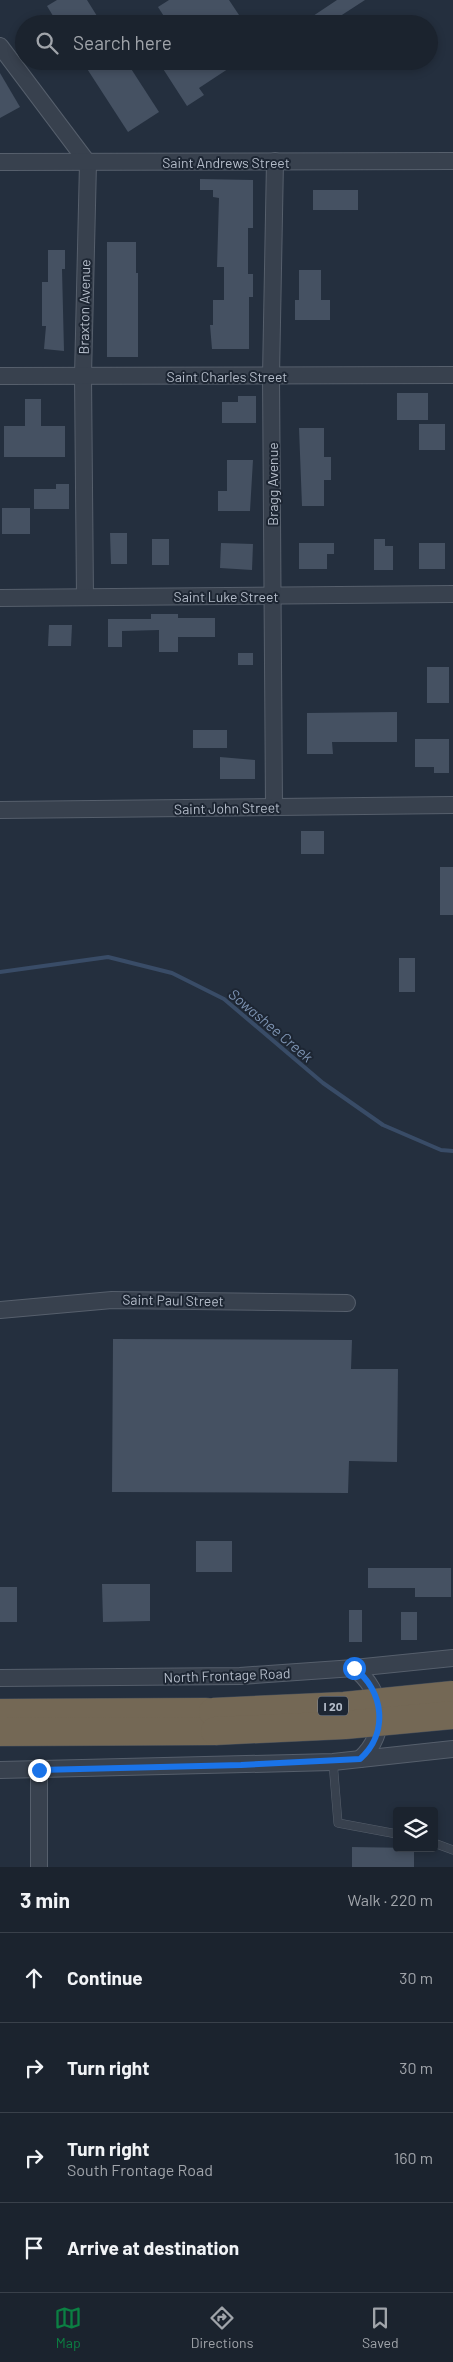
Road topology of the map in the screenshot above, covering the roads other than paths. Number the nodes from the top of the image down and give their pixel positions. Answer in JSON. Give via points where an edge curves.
{"nodes":[{"id":1,"x":0,"y":46,"type":"edge"},
{"id":2,"x":15,"y":66,"type":"edge"},
{"id":3,"x":18,"y":70,"type":"edge"},
{"id":4,"x":275,"y":161,"type":"junction"},
{"id":5,"x":453,"y":161,"type":"edge"},
{"id":6,"x":0,"y":162,"type":"edge"},
{"id":7,"x":88,"y":163,"type":"junction"},
{"id":8,"x":453,"y":375,"type":"edge"},
{"id":9,"x":0,"y":376,"type":"edge"},
{"id":10,"x":82,"y":376,"type":"junction"},
{"id":11,"x":271,"y":376,"type":"junction"},
{"id":12,"x":453,"y":594,"type":"edge"},
{"id":13,"x":273,"y":596,"type":"junction"},
{"id":14,"x":85,"y":597,"type":"junction"},
{"id":15,"x":0,"y":598,"type":"edge"},
{"id":16,"x":453,"y":805,"type":"edge"},
{"id":17,"x":274,"y":807,"type":"junction"},
{"id":18,"x":0,"y":810,"type":"edge"},
{"id":19,"x":347,"y":1303,"type":"dead end"},
{"id":20,"x":0,"y":1310,"type":"edge"},
{"id":21,"x":453,"y":1658,"type":"edge"},
{"id":22,"x":354,"y":1668,"type":"junction"},
{"id":23,"x":0,"y":1678,"type":"edge"},
{"id":24,"x":453,"y":1695,"type":"edge"},
{"id":25,"x":0,"y":1713,"type":"edge"},
{"id":26,"x":453,"y":1715,"type":"edge"},
{"id":27,"x":214,"y":1722,"type":"junction"},
{"id":28,"x":0,"y":1732,"type":"edge"},
{"id":29,"x":453,"y":1750,"type":"edge"},
{"id":30,"x":360,"y":1759,"type":"junction"},
{"id":31,"x":333,"y":1762,"type":"junction"},
{"id":32,"x":0,"y":1770,"type":"edge"},
{"id":33,"x":39,"y":1770,"type":"junction"},
{"id":34,"x":393,"y":1833,"type":"edge"},
{"id":35,"x":438,"y":1844,"type":"edge"},
{"id":36,"x":453,"y":1850,"type":"edge"},
{"id":37,"x":39,"y":1867,"type":"edge"}],
"edges":[{"from":1,"to":2,"type":"street"},
{"from":3,"to":7,"type":"street"},
{"from":4,"to":5,"type":"street","name":"Saint Andrews Street"},
{"from":4,"to":7,"type":"street","name":"Saint Andrews Street"},
{"from":4,"to":11,"type":"street","name":"Bragg Avenue"},
{"from":6,"to":7,"type":"street","name":"Saint Andrews Street"},
{"from":7,"to":10,"type":"street","name":"Braxton Avenue"},
{"from":8,"to":11,"type":"street","name":"Saint Charles Street"},
{"from":9,"to":10,"type":"street","name":"Saint Charles Street"},
{"from":10,"to":11,"type":"street","name":"Saint Charles Street"},
{"from":10,"to":14,"type":"street","name":"Braxton Avenue"},
{"from":11,"to":13,"type":"street","name":"Bragg Avenue"},
{"from":12,"to":13,"type":"street","name":"Saint Luke Street"},
{"from":13,"to":14,"type":"street","name":"Saint Luke Street"},
{"from":13,"to":17,"type":"street","name":"Bragg Avenue"},
{"from":14,"to":15,"type":"street","name":"Saint Luke Street"},
{"from":16,"to":17,"type":"street","name":"Saint John Street"},
{"from":17,"to":18,"type":"street","name":"Saint John Street"},
{"from":19,"to":20,"type":"street","name":"Saint Paul Street","via":[[112,1300]]},
{"from":21,"to":22,"type":"street","name":"North Frontage Road"},
{"from":22,"to":23,"type":"street","name":"North Frontage Road","via":[[240,1676]]},
{"from":22,"to":30,"type":"street","via":[[373,1689],[380,1714],[373,1744]]},
{"from":24,"to":27,"type":"highway","number":"I 20","bridge":true},
{"from":25,"to":27,"type":"highway","number":"I 20"},
{"from":26,"to":27,"type":"highway","number":"I 20","bridge":true,"via":[[345,1726]]},
{"from":27,"to":28,"type":"highway","number":"I 20"},
{"from":29,"to":30,"type":"street"},
{"from":30,"to":31,"type":"street"},
{"from":31,"to":33,"type":"street"},
{"from":31,"to":34,"type":"lane","via":[[338,1823]]},
{"from":32,"to":33,"type":"street"},
{"from":33,"to":37,"type":"street"},
{"from":35,"to":36,"type":"lane"}]}
